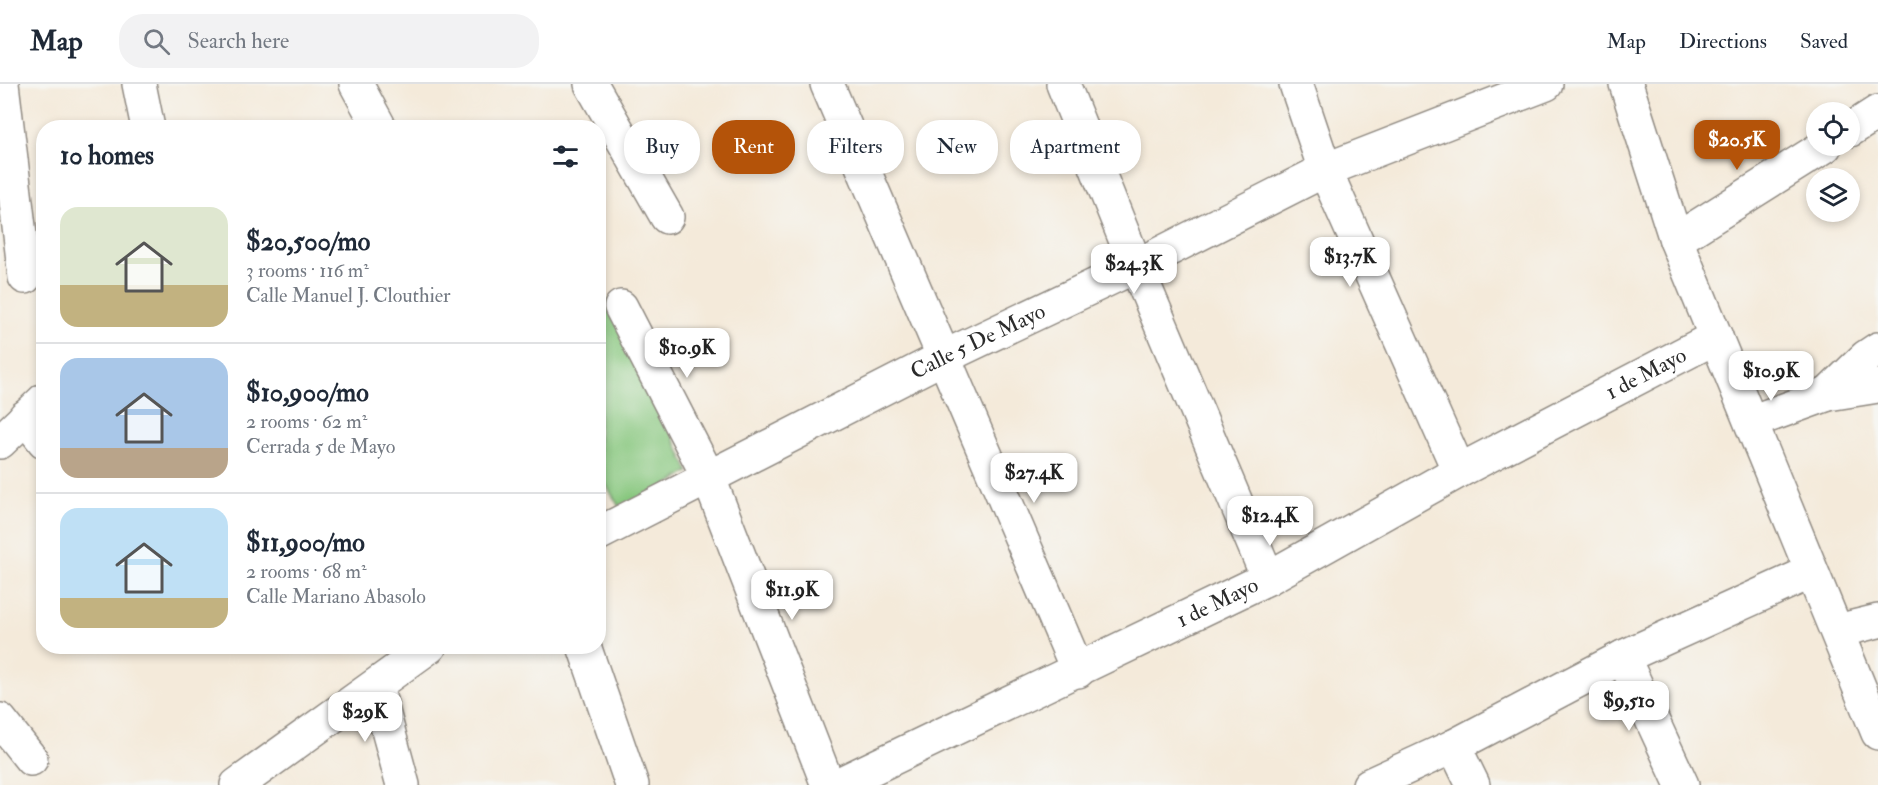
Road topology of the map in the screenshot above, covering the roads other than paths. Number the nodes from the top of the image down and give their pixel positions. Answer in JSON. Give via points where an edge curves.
{"nodes":[{"id":1,"x":2,"y":84,"type":"edge"},
{"id":2,"x":139,"y":84,"type":"edge"},
{"id":3,"x":356,"y":84,"type":"edge"},
{"id":4,"x":591,"y":84,"type":"edge"},
{"id":5,"x":827,"y":84,"type":"edge"},
{"id":6,"x":1063,"y":84,"type":"edge"},
{"id":7,"x":1296,"y":84,"type":"edge"},
{"id":8,"x":1546,"y":84,"type":"edge"},
{"id":9,"x":1626,"y":84,"type":"edge"},
{"id":10,"x":1878,"y":112,"type":"edge"},
{"id":11,"x":146,"y":120,"type":"edge"},
{"id":12,"x":376,"y":120,"type":"edge"},
{"id":13,"x":1860,"y":124,"type":"edge"},
{"id":14,"x":1809,"y":156,"type":"edge"},
{"id":15,"x":1325,"y":170,"type":"junction"},
{"id":16,"x":667,"y":217,"type":"dead end"},
{"id":17,"x":1676,"y":240,"type":"junction"},
{"id":18,"x":1136,"y":266,"type":"junction"},
{"id":19,"x":25,"y":277,"type":"dead end"},
{"id":20,"x":621,"y":307,"type":"dead end"},
{"id":21,"x":1716,"y":337,"type":"junction"},
{"id":22,"x":1878,"y":349,"type":"edge"},
{"id":23,"x":944,"y":357,"type":"junction"},
{"id":24,"x":1878,"y":387,"type":"edge"},
{"id":25,"x":1828,"y":394,"type":"junction"},
{"id":26,"x":36,"y":420,"type":"edge"},
{"id":27,"x":1751,"y":422,"type":"junction"},
{"id":28,"x":0,"y":442,"type":"edge"},
{"id":29,"x":1460,"y":471,"type":"junction"},
{"id":30,"x":708,"y":476,"type":"junction"},
{"id":31,"x":606,"y":523,"type":"edge"},
{"id":32,"x":1811,"y":572,"type":"junction"},
{"id":33,"x":1268,"y":578,"type":"junction"},
{"id":34,"x":1878,"y":621,"type":"edge"},
{"id":35,"x":1837,"y":631,"type":"junction"},
{"id":36,"x":419,"y":654,"type":"edge"},
{"id":37,"x":587,"y":654,"type":"edge"},
{"id":38,"x":1623,"y":657,"type":"junction"},
{"id":39,"x":1078,"y":671,"type":"junction"},
{"id":40,"x":375,"y":686,"type":"junction"},
{"id":41,"x":0,"y":720,"type":"edge"},
{"id":42,"x":1878,"y":734,"type":"edge"},
{"id":43,"x":1454,"y":746,"type":"junction"},
{"id":44,"x":31,"y":759,"type":"dead end"},
{"id":45,"x":237,"y":785,"type":"edge"},
{"id":46,"x":404,"y":785,"type":"edge"},
{"id":47,"x":632,"y":785,"type":"edge"},
{"id":48,"x":828,"y":785,"type":"edge"},
{"id":49,"x":837,"y":785,"type":"edge"},
{"id":50,"x":1369,"y":785,"type":"edge"},
{"id":51,"x":1473,"y":785,"type":"edge"},
{"id":52,"x":1682,"y":785,"type":"edge"}],
"edges":[{"from":1,"to":19,"type":"street"},
{"from":2,"to":11,"type":"street"},
{"from":3,"to":12,"type":"street"},
{"from":4,"to":16,"type":"street"},
{"from":5,"to":23,"type":"street"},
{"from":6,"to":18,"type":"street"},
{"from":7,"to":15,"type":"street"},
{"from":8,"to":15,"type":"street","name":"Calle 5 De Mayo"},
{"from":9,"to":17,"type":"street"},
{"from":10,"to":13,"type":"street"},
{"from":14,"to":17,"type":"street"},
{"from":15,"to":18,"type":"street","name":"Calle 5 De Mayo"},
{"from":15,"to":29,"type":"street"},
{"from":17,"to":21,"type":"street"},
{"from":18,"to":23,"type":"street","name":"Calle 5 De Mayo"},
{"from":18,"to":33,"type":"street"},
{"from":20,"to":30,"type":"street"},
{"from":21,"to":27,"type":"street"},
{"from":21,"to":29,"type":"street","name":"1 de Mayo"},
{"from":22,"to":25,"type":"street"},
{"from":23,"to":30,"type":"street","name":"Calle 5 De Mayo"},
{"from":23,"to":39,"type":"street"},
{"from":24,"to":25,"type":"street"},
{"from":25,"to":27,"type":"street"},
{"from":26,"to":28,"type":"street"},
{"from":27,"to":32,"type":"street"},
{"from":29,"to":33,"type":"street","name":"1 de Mayo"},
{"from":30,"to":31,"type":"street","name":"Calle 5 De Mayo"},
{"from":30,"to":48,"type":"street"},
{"from":32,"to":35,"type":"street"},
{"from":32,"to":38,"type":"street"},
{"from":33,"to":39,"type":"street","name":"1 de Mayo"},
{"from":34,"to":35,"type":"street"},
{"from":35,"to":42,"type":"street"},
{"from":36,"to":40,"type":"street"},
{"from":37,"to":47,"type":"street"},
{"from":38,"to":43,"type":"street"},
{"from":38,"to":52,"type":"street"},
{"from":39,"to":49,"type":"street","name":"1 de Mayo"},
{"from":40,"to":45,"type":"street"},
{"from":40,"to":46,"type":"street"},
{"from":41,"to":44,"type":"street"},
{"from":43,"to":50,"type":"street"},
{"from":43,"to":51,"type":"street"}]}
